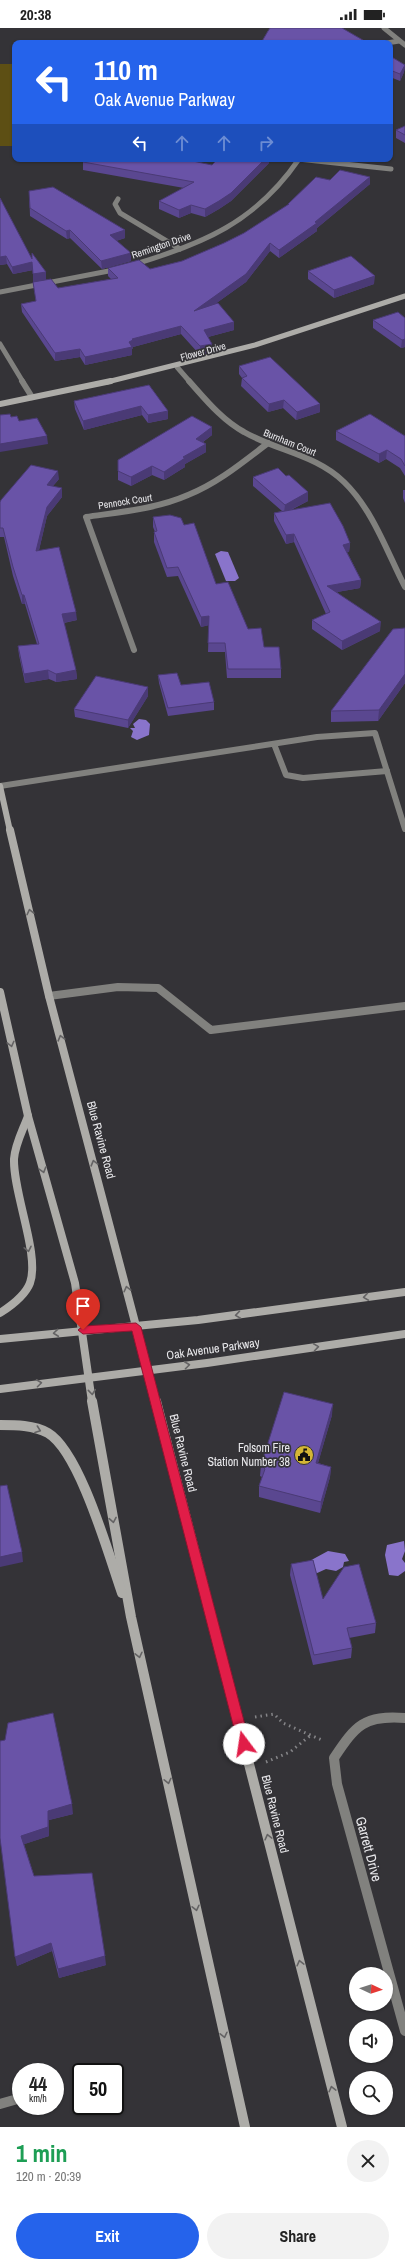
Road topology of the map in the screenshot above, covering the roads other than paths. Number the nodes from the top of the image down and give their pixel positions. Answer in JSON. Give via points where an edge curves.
{"nodes":[{"id":1,"x":384,"y":28,"type":"edge"},
{"id":2,"x":399,"y":41,"type":"junction"},
{"id":3,"x":393,"y":42,"type":"edge"},
{"id":4,"x":405,"y":45,"type":"edge"},
{"id":5,"x":296,"y":162,"type":"edge"},
{"id":6,"x":326,"y":162,"type":"edge"},
{"id":7,"x":391,"y":169,"type":"dead end"},
{"id":8,"x":118,"y":198,"type":"dead end"},
{"id":9,"x":180,"y":250,"type":"junction"},
{"id":10,"x":0,"y":292,"type":"edge"},
{"id":11,"x":405,"y":296,"type":"edge"},
{"id":12,"x":0,"y":344,"type":"edge"},
{"id":13,"x":177,"y":367,"type":"junction"},
{"id":14,"x":32,"y":398,"type":"junction"},
{"id":15,"x":0,"y":404,"type":"edge"},
{"id":16,"x":268,"y":443,"type":"junction"},
{"id":17,"x":405,"y":587,"type":"edge"},
{"id":18,"x":134,"y":650,"type":"dead end"},
{"id":19,"x":274,"y":744,"type":"junction"},
{"id":20,"x":387,"y":771,"type":"junction"},
{"id":21,"x":0,"y":786,"type":"edge"},
{"id":22,"x":405,"y":828,"type":"edge"},
{"id":23,"x":0,"y":992,"type":"edge"},
{"id":24,"x":49,"y":996,"type":"junction"},
{"id":25,"x":405,"y":1006,"type":"edge"},
{"id":26,"x":28,"y":1116,"type":"junction"},
{"id":27,"x":405,"y":1292,"type":"edge"},
{"id":28,"x":0,"y":1313,"type":"edge"},
{"id":29,"x":136,"y":1327,"type":"junction"},
{"id":30,"x":83,"y":1330,"type":"junction"},
{"id":31,"x":405,"y":1334,"type":"edge"},
{"id":32,"x":0,"y":1339,"type":"edge"},
{"id":33,"x":148,"y":1370,"type":"junction"},
{"id":34,"x":90,"y":1377,"type":"junction"},
{"id":35,"x":0,"y":1388,"type":"edge"},
{"id":36,"x":0,"y":1425,"type":"edge"},
{"id":37,"x":131,"y":1617,"type":"junction"},
{"id":38,"x":405,"y":1718,"type":"edge"},
{"id":39,"x":405,"y":2031,"type":"edge"},
{"id":40,"x":12,"y":2101,"type":"edge"},
{"id":41,"x":0,"y":2104,"type":"edge"},
{"id":42,"x":245,"y":2127,"type":"edge"},
{"id":43,"x":342,"y":2127,"type":"edge"}],
"edges":[{"from":1,"to":2,"type":"street"},
{"from":2,"to":3,"type":"street"},
{"from":2,"to":4,"type":"street"},
{"from":5,"to":9,"type":"street","name":"Remington Drive","via":[[278,190],[261,204],[218,232]]},
{"from":6,"to":7,"type":"street"},
{"from":8,"to":9,"type":"street","via":[[115,204],[120,213]]},
{"from":9,"to":10,"type":"street","name":"Remington Drive","via":[[118,269]]},
{"from":11,"to":13,"type":"main road","name":"Flower Drive","via":[[303,332]]},
{"from":12,"to":14,"type":"street"},
{"from":13,"to":14,"type":"main road","name":"Flower Drive"},
{"from":13,"to":16,"type":"street","name":"Burnham Court","via":[[224,418]]},
{"from":14,"to":15,"type":"main road","name":"Flower Drive"},
{"from":16,"to":17,"type":"street","name":"Burnham Court","via":[[322,466],[344,482],[360,500]]},
{"from":16,"to":18,"type":"street","name":"Pennock Court","via":[[225,475],[190,495],[141,509],[86,517]]},
{"from":19,"to":20,"type":"street","via":[[286,775],[303,778]]},
{"from":19,"to":20,"type":"street","via":[[317,737],[375,733]]},
{"from":19,"to":21,"type":"street"},
{"from":20,"to":22,"type":"street"},
{"from":24,"to":21,"type":"main road","name":"Blue Ravine Road","one_way":true},
{"from":23,"to":26,"type":"main road","one_way":true},
{"from":24,"to":25,"type":"street","via":[[118,987],[158,988],[211,1030]]},
{"from":29,"to":24,"type":"main road","name":"Blue Ravine Road","one_way":true},
{"from":26,"to":28,"type":"main road","one_way":true,"via":[[14,1160],[31,1262],[30,1282],[21,1296]]},
{"from":26,"to":30,"type":"main road","one_way":true,"via":[[76,1283]]},
{"from":27,"to":29,"type":"main road","one_way":true},
{"from":29,"to":30,"type":"main road"},
{"from":29,"to":33,"type":"main road","name":"Blue Ravine Road"},
{"from":30,"to":32,"type":"main road","one_way":true},
{"from":30,"to":34,"type":"main road"},
{"from":33,"to":31,"type":"main road","name":"Oak Avenue Parkway","one_way":true},
{"from":33,"to":34,"type":"main road","name":"Oak Avenue Parkway"},
{"from":43,"to":33,"type":"main road","name":"Blue Ravine Road","one_way":true},
{"from":35,"to":34,"type":"main road","name":"Oak Avenue Parkway","one_way":true},
{"from":34,"to":37,"type":"main road","one_way":true,"via":[[95,1425]]},
{"from":36,"to":37,"type":"main road","one_way":true,"via":[[21,1425],[48,1433],[68,1452],[82,1481]]},
{"from":37,"to":42,"type":"main road","one_way":true},
{"from":38,"to":39,"type":"street","name":"Garrett Drive","via":[[368,1720],[348,1737],[334,1758],[337,1784]]},
{"from":40,"to":41,"type":"street"}]}
